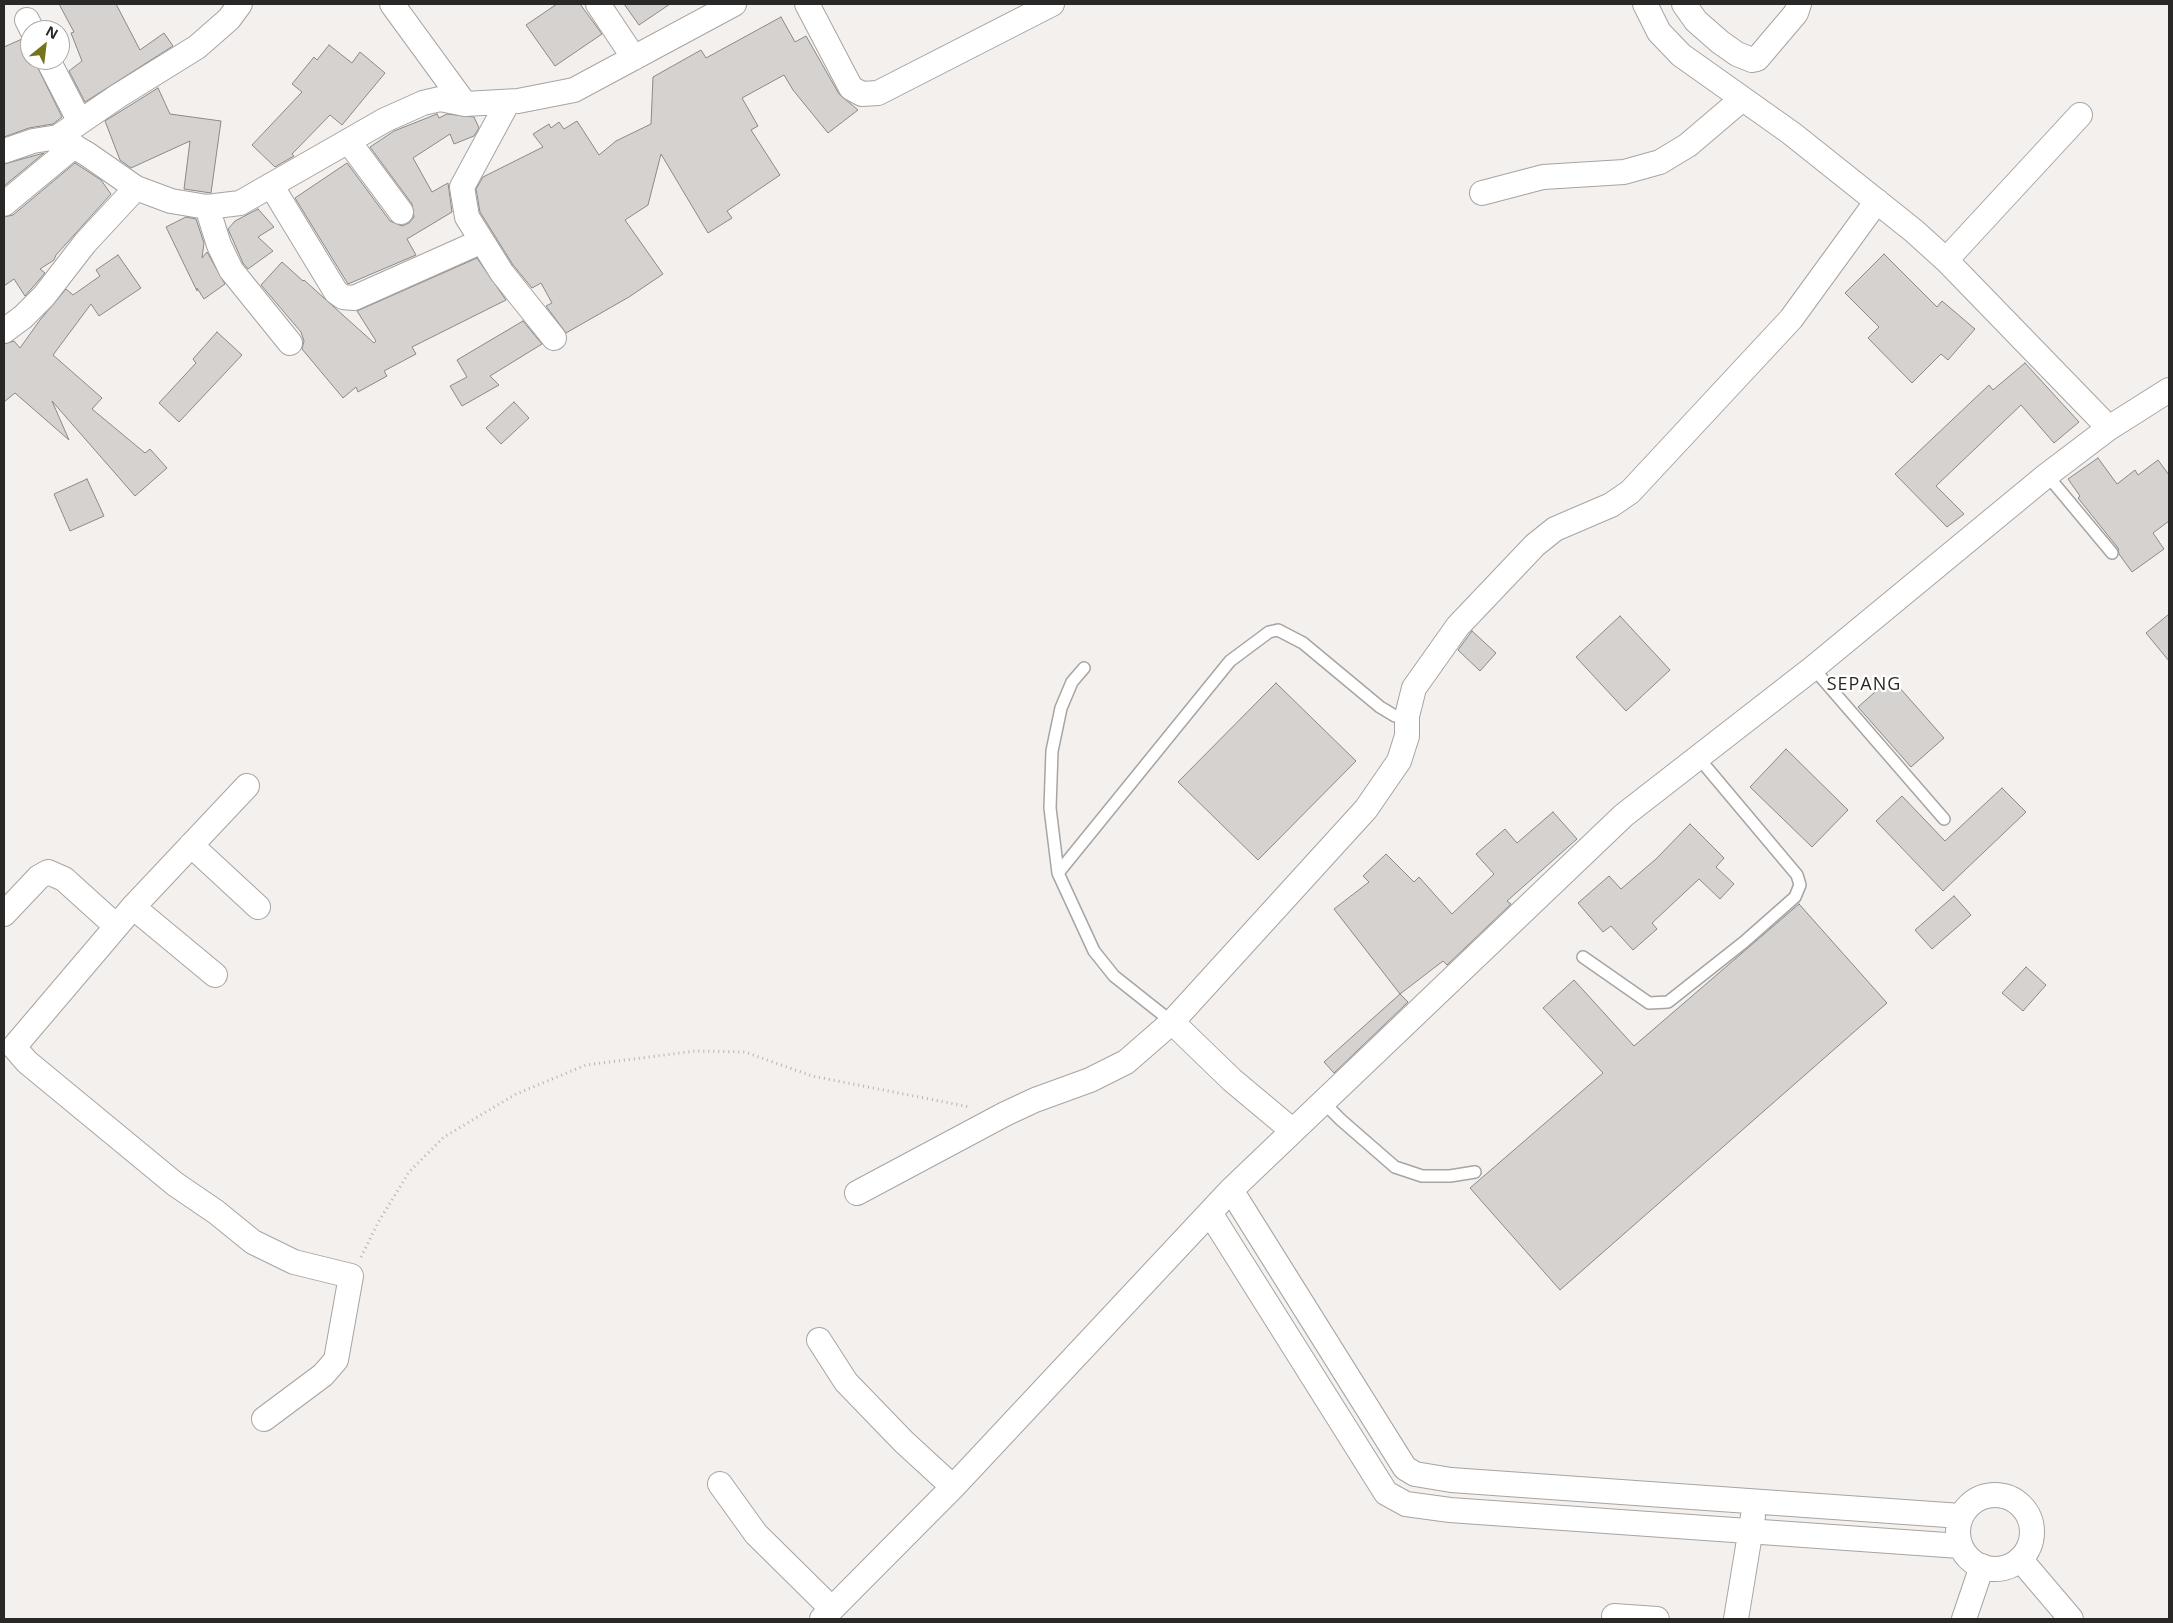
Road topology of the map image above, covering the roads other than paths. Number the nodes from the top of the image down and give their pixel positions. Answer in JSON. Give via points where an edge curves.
{"nodes":[{"id":1,"x":240,"y":4,"type":"edge"},
{"id":2,"x":392,"y":4,"type":"edge"},
{"id":3,"x":598,"y":4,"type":"edge"},
{"id":4,"x":734,"y":4,"type":"edge"},
{"id":5,"x":807,"y":4,"type":"edge"},
{"id":6,"x":1052,"y":4,"type":"edge"},
{"id":7,"x":1645,"y":4,"type":"edge"},
{"id":8,"x":1684,"y":4,"type":"edge"},
{"id":9,"x":1799,"y":4,"type":"edge"},
{"id":10,"x":634,"y":58,"type":"junction"},
{"id":11,"x":53,"y":70,"type":"edge"},
{"id":12,"x":1742,"y":99,"type":"junction"},
{"id":13,"x":508,"y":102,"type":"junction"},
{"id":14,"x":465,"y":104,"type":"junction"},
{"id":15,"x":2080,"y":115,"type":"dead end"},
{"id":16,"x":80,"y":122,"type":"junction"},
{"id":17,"x":66,"y":142,"type":"junction"},
{"id":18,"x":349,"y":142,"type":"junction"},
{"id":19,"x":4,"y":150,"type":"edge"},
{"id":20,"x":271,"y":185,"type":"junction"},
{"id":21,"x":136,"y":188,"type":"junction"},
{"id":22,"x":1482,"y":193,"type":"dead end"},
{"id":23,"x":1877,"y":201,"type":"junction"},
{"id":24,"x":4,"y":204,"type":"edge"},
{"id":25,"x":207,"y":207,"type":"junction"},
{"id":26,"x":401,"y":212,"type":"dead end"},
{"id":27,"x":482,"y":241,"type":"junction"},
{"id":28,"x":1946,"y":260,"type":"junction"},
{"id":29,"x":4,"y":331,"type":"edge"},
{"id":30,"x":554,"y":338,"type":"dead end"},
{"id":31,"x":290,"y":343,"type":"dead end"},
{"id":32,"x":2169,"y":390,"type":"edge"},
{"id":33,"x":2109,"y":428,"type":"junction"},
{"id":34,"x":2047,"y":475,"type":"junction"},
{"id":35,"x":2112,"y":553,"type":"dead end"},
{"id":36,"x":1084,"y":668,"type":"dead end"},
{"id":37,"x":1813,"y":668,"type":"junction"},
{"id":38,"x":1408,"y":716,"type":"junction"},
{"id":39,"x":1697,"y":756,"type":"junction"},
{"id":40,"x":247,"y":786,"type":"dead end"},
{"id":41,"x":1944,"y":818,"type":"dead end"},
{"id":42,"x":191,"y":845,"type":"junction"},
{"id":43,"x":1058,"y":873,"type":"junction"},
{"id":44,"x":258,"y":906,"type":"dead end"},
{"id":45,"x":133,"y":907,"type":"junction"},
{"id":46,"x":4,"y":914,"type":"edge"},
{"id":47,"x":116,"y":926,"type":"junction"},
{"id":48,"x":1583,"y":957,"type":"dead end"},
{"id":49,"x":215,"y":975,"type":"dead end"},
{"id":50,"x":1172,"y":1022,"type":"junction"},
{"id":51,"x":9,"y":1051,"type":"edge"},
{"id":52,"x":1323,"y":1102,"type":"junction"},
{"id":53,"x":1293,"y":1131,"type":"junction"},
{"id":54,"x":1475,"y":1172,"type":"dead end"},
{"id":55,"x":1231,"y":1190,"type":"junction"},
{"id":56,"x":857,"y":1193,"type":"dead end"},
{"id":57,"x":1210,"y":1213,"type":"junction"},
{"id":58,"x":1284,"y":1274,"type":"junction"},
{"id":59,"x":1260,"y":1292,"type":"junction"},
{"id":60,"x":819,"y":1340,"type":"dead end"},
{"id":61,"x":264,"y":1419,"type":"dead end"},
{"id":62,"x":1381,"y":1430,"type":"junction"},
{"id":63,"x":1357,"y":1446,"type":"junction"},
{"id":64,"x":720,"y":1484,"type":"dead end"},
{"id":65,"x":953,"y":1487,"type":"junction"},
{"id":66,"x":1754,"y":1501,"type":"junction"},
{"id":67,"x":1961,"y":1516,"type":"junction"},
{"id":68,"x":1751,"y":1531,"type":"junction"},
{"id":69,"x":1960,"y":1546,"type":"junction"},
{"id":70,"x":2020,"y":1559,"type":"junction"},
{"id":71,"x":1982,"y":1566,"type":"junction"},
{"id":72,"x":827,"y":1614,"type":"edge"},
{"id":73,"x":1614,"y":1616,"type":"dead end"},
{"id":74,"x":1657,"y":1619,"type":"edge"},
{"id":75,"x":1736,"y":1619,"type":"edge"},
{"id":76,"x":1964,"y":1619,"type":"edge"},
{"id":77,"x":2071,"y":1619,"type":"edge"}],
"edges":[{"from":1,"to":16,"type":"street","via":[[229,19],[197,47]]},
{"from":2,"to":14,"type":"street"},
{"from":3,"to":10,"type":"street"},
{"from":4,"to":10,"type":"street"},
{"from":5,"to":6,"type":"street","via":[[851,88],[862,94],[878,93]]},
{"from":7,"to":12,"type":"street","via":[[1659,32],[1670,45]]},
{"from":8,"to":9,"type":"street","via":[[1696,21],[1720,42],[1752,60],[1757,59],[1796,13]]},
{"from":10,"to":13,"type":"street","via":[[574,90]]},
{"from":11,"to":16,"type":"street"},
{"from":12,"to":22,"type":"street","via":[[1688,145],[1660,162],[1624,172],[1543,177]]},
{"from":12,"to":23,"type":"street"},
{"from":13,"to":14,"type":"street"},
{"from":13,"to":27,"type":"street","via":[[462,188],[466,217]]},
{"from":14,"to":18,"type":"street","via":[[440,99],[424,103],[384,120]]},
{"from":15,"to":28,"type":"street"},
{"from":16,"to":17,"type":"street"},
{"from":17,"to":19,"type":"street","via":[[33,141]]},
{"from":17,"to":21,"type":"street"},
{"from":17,"to":24,"type":"street"},
{"from":18,"to":20,"type":"street"},
{"from":18,"to":26,"type":"street"},
{"from":20,"to":25,"type":"street","via":[[240,203]]},
{"from":20,"to":27,"type":"street","via":[[336,292],[343,297],[354,298]]},
{"from":21,"to":25,"type":"street","via":[[171,201]]},
{"from":21,"to":29,"type":"street","via":[[84,243],[44,296]]},
{"from":23,"to":28,"type":"street"},
{"from":23,"to":38,"type":"street","via":[[1791,319],[1630,492],[1611,505],[1555,529],[1535,545],[1458,626],[1414,688]]},
{"from":25,"to":31,"type":"street","via":[[230,270]]},
{"from":27,"to":30,"type":"street","via":[[502,273]]},
{"from":28,"to":33,"type":"street"},
{"from":32,"to":33,"type":"street"},
{"from":33,"to":34,"type":"street"},
{"from":34,"to":35,"type":"lane"},
{"from":34,"to":37,"type":"street"},
{"from":36,"to":43,"type":"lane","via":[[1072,682],[1060,708],[1052,752],[1050,808]]},
{"from":37,"to":39,"type":"street"},
{"from":37,"to":41,"type":"lane"},
{"from":38,"to":43,"type":"lane","via":[[1395,716],[1380,707],[1303,642],[1278,630],[1269,632],[1230,661]]},
{"from":38,"to":50,"type":"street","via":[[1407,736],[1399,761],[1366,809]]},
{"from":39,"to":48,"type":"lane","via":[[1797,875],[1800,885],[1795,897],[1668,1002],[1649,1003]]},
{"from":39,"to":52,"type":"street","via":[[1624,815]]},
{"from":40,"to":42,"type":"street"},
{"from":42,"to":44,"type":"street"},
{"from":42,"to":45,"type":"street"},
{"from":43,"to":50,"type":"lane","via":[[1094,951],[1114,976]]},
{"from":45,"to":47,"type":"street"},
{"from":45,"to":49,"type":"street"},
{"from":46,"to":47,"type":"street","via":[[39,877],[48,872],[64,879]]},
{"from":47,"to":51,"type":"street"},
{"from":50,"to":53,"type":"street","via":[[1232,1080]]},
{"from":50,"to":56,"type":"street","via":[[1126,1062],[1005,1114]]},
{"from":51,"to":61,"type":"street","via":[[27,1062],[175,1184],[254,1242],[294,1262],[351,1276],[336,1360],[324,1375]]},
{"from":52,"to":53,"type":"street"},
{"from":52,"to":54,"type":"lane","via":[[1395,1167],[1422,1176]]},
{"from":53,"to":55,"type":"street"},
{"from":55,"to":57,"type":"street"},
{"from":55,"to":58,"type":"street"},
{"from":57,"to":59,"type":"street"},
{"from":57,"to":65,"type":"street"},
{"from":58,"to":59,"type":"street"},
{"from":58,"to":62,"type":"street"},
{"from":59,"to":63,"type":"street"},
{"from":60,"to":65,"type":"street","via":[[852,1388]]},
{"from":62,"to":63,"type":"street"},
{"from":62,"to":66,"type":"street","via":[[1405,1468],[1428,1477]]},
{"from":63,"to":68,"type":"street","via":[[1386,1493],[1406,1504],[1450,1510]]},
{"from":64,"to":72,"type":"street","via":[[756,1534]]},
{"from":65,"to":72,"type":"street"},
{"from":66,"to":67,"type":"street"},
{"from":66,"to":68,"type":"street"},
{"from":67,"to":69,"type":"street","via":[[1958,1526]]},
{"from":67,"to":70,"type":"street","via":[[1974,1501],[1993,1494],[2008,1497],[2021,1505],[2031,1522],[2032,1532],[2027,1552]]},
{"from":68,"to":69,"type":"street"},
{"from":68,"to":75,"type":"street"},
{"from":69,"to":71,"type":"street","via":[[1973,1562]]},
{"from":70,"to":71,"type":"street","via":[[2002,1568]]},
{"from":70,"to":77,"type":"street"},
{"from":71,"to":76,"type":"street"},
{"from":73,"to":74,"type":"street"}]}
